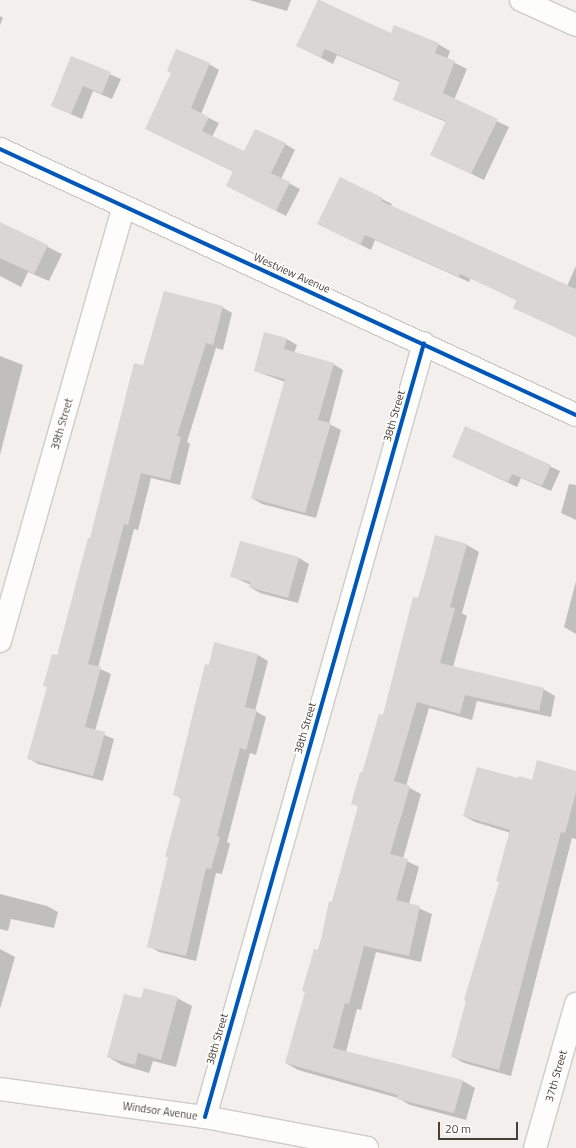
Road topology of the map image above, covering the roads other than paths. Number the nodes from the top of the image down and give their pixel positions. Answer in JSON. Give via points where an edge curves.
{"nodes":[{"id":1,"x":527,"y":1,"type":"edge"},
{"id":2,"x":576,"y":25,"type":"edge"},
{"id":3,"x":0,"y":150,"type":"edge"},
{"id":4,"x":124,"y":206,"type":"junction"},
{"id":5,"x":424,"y":343,"type":"junction"},
{"id":6,"x":576,"y":415,"type":"edge"},
{"id":7,"x":0,"y":641,"type":"edge"},
{"id":8,"x":576,"y":1004,"type":"edge"},
{"id":9,"x":0,"y":1089,"type":"edge"},
{"id":10,"x":205,"y":1117,"type":"junction"},
{"id":11,"x":366,"y":1148,"type":"edge"},
{"id":12,"x":535,"y":1148,"type":"edge"}],
"edges":[{"from":1,"to":2,"type":"street"},
{"from":3,"to":4,"type":"street","name":"Westview Avenue"},
{"from":4,"to":5,"type":"street","name":"Westview Avenue"},
{"from":4,"to":7,"type":"street","name":"39th Street"},
{"from":5,"to":6,"type":"street","name":"Westview Avenue"},
{"from":5,"to":10,"type":"street","name":"38th Street"},
{"from":8,"to":12,"type":"street","name":"37th Street"},
{"from":9,"to":10,"type":"street","name":"Windsor Avenue"},
{"from":10,"to":11,"type":"street","name":"Windsor Avenue"}]}
